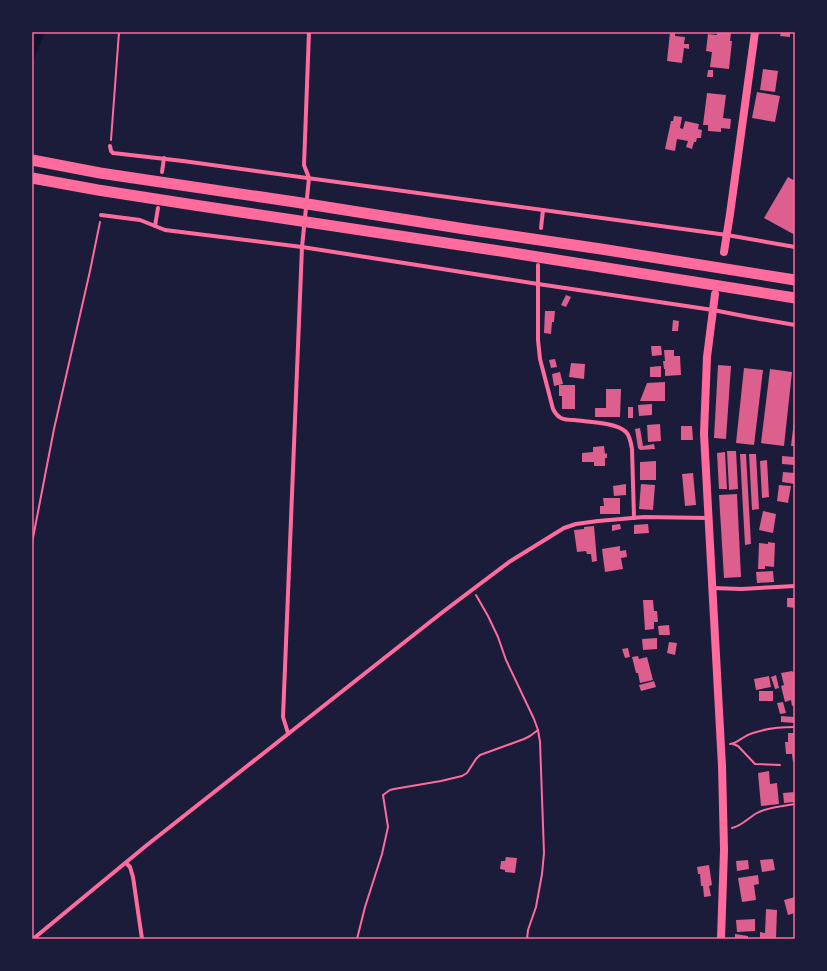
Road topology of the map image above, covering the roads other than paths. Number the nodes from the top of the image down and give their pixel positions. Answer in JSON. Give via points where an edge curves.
{"nodes":[{"id":1,"x":309,"y":32,"type":"edge"},
{"id":2,"x":755,"y":32,"type":"edge"},
{"id":3,"x":110,"y":146,"type":"road end"},
{"id":4,"x":164,"y":158,"type":"junction"},
{"id":5,"x":32,"y":160,"type":"edge"},
{"id":6,"x":162,"y":172,"type":"dead end"},
{"id":7,"x":32,"y":178,"type":"edge"},
{"id":8,"x":309,"y":178,"type":"junction"},
{"id":9,"x":158,"y":208,"type":"dead end"},
{"id":10,"x":543,"y":210,"type":"junction"},
{"id":11,"x":101,"y":215,"type":"road end"},
{"id":12,"x":155,"y":226,"type":"junction"},
{"id":13,"x":541,"y":228,"type":"dead end"},
{"id":14,"x":727,"y":235,"type":"junction"},
{"id":15,"x":302,"y":247,"type":"junction"},
{"id":16,"x":795,"y":247,"type":"edge"},
{"id":17,"x":724,"y":252,"type":"dead end"},
{"id":18,"x":538,"y":265,"type":"dead end"},
{"id":19,"x":795,"y":280,"type":"edge"},
{"id":20,"x":538,"y":284,"type":"junction"},
{"id":21,"x":715,"y":294,"type":"dead end"},
{"id":22,"x":795,"y":298,"type":"edge"},
{"id":23,"x":713,"y":310,"type":"junction"},
{"id":24,"x":795,"y":324,"type":"edge"},
{"id":25,"x":634,"y":518,"type":"junction"},
{"id":26,"x":709,"y":518,"type":"junction"},
{"id":27,"x":795,"y":586,"type":"edge"},
{"id":28,"x":713,"y":588,"type":"junction"},
{"id":29,"x":288,"y":734,"type":"junction"},
{"id":30,"x":126,"y":863,"type":"junction"},
{"id":31,"x":33,"y":939,"type":"edge"},
{"id":32,"x":142,"y":939,"type":"edge"},
{"id":33,"x":721,"y":939,"type":"edge"}],
"edges":[{"from":1,"to":8,"type":"street","via":[[304,164]]},
{"from":2,"to":14,"type":"main road"},
{"from":3,"to":4,"type":"street","via":[[113,153]]},
{"from":4,"to":6,"type":"street"},
{"from":4,"to":8,"type":"street"},
{"from":5,"to":19,"type":"highway","via":[[100,173]]},
{"from":7,"to":22,"type":"highway"},
{"from":8,"to":10,"type":"street"},
{"from":8,"to":15,"type":"street"},
{"from":9,"to":12,"type":"street"},
{"from":10,"to":13,"type":"street"},
{"from":10,"to":14,"type":"street"},
{"from":11,"to":12,"type":"street","via":[[140,220]]},
{"from":12,"to":15,"type":"street","via":[[165,230]]},
{"from":14,"to":16,"type":"street"},
{"from":14,"to":17,"type":"main road"},
{"from":15,"to":20,"type":"street"},
{"from":15,"to":29,"type":"street","via":[[283,717]]},
{"from":18,"to":20,"type":"street"},
{"from":20,"to":23,"type":"street"},
{"from":20,"to":25,"type":"street","via":[[540,359],[553,409],[560,418],[606,423],[626,432],[632,449]]},
{"from":21,"to":23,"type":"main road"},
{"from":23,"to":24,"type":"street"},
{"from":23,"to":26,"type":"main road","via":[[707,358],[704,434]]},
{"from":25,"to":26,"type":"street"},
{"from":25,"to":29,"type":"street","via":[[576,524],[564,528],[509,562],[444,610]]},
{"from":26,"to":28,"type":"main road"},
{"from":27,"to":28,"type":"street"},
{"from":28,"to":33,"type":"main road","via":[[724,850]]},
{"from":29,"to":30,"type":"street"},
{"from":30,"to":31,"type":"street"},
{"from":30,"to":32,"type":"street","via":[[133,877]]}]}
